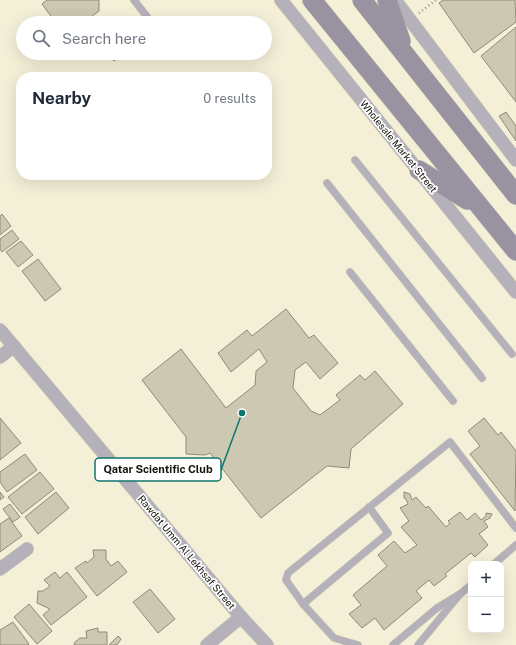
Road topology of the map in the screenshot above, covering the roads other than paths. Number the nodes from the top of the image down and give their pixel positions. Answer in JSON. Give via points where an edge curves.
{"nodes":[{"id":1,"x":134,"y":0,"type":"edge"},
{"id":2,"x":281,"y":0,"type":"edge"},
{"id":3,"x":312,"y":0,"type":"edge"},
{"id":4,"x":362,"y":0,"type":"edge"},
{"id":5,"x":388,"y":0,"type":"edge"},
{"id":6,"x":395,"y":0,"type":"edge"},
{"id":7,"x":147,"y":16,"type":"edge"},
{"id":8,"x":404,"y":52,"type":"junction"},
{"id":9,"x":355,"y":160,"type":"dead end"},
{"id":10,"x":516,"y":160,"type":"edge"},
{"id":11,"x":418,"y":170,"type":"junction"},
{"id":12,"x":326,"y":183,"type":"dead end"},
{"id":13,"x":516,"y":195,"type":"edge"},
{"id":14,"x":480,"y":208,"type":"junction"},
{"id":15,"x":516,"y":251,"type":"edge"},
{"id":16,"x":350,"y":272,"type":"dead end"},
{"id":17,"x":516,"y":292,"type":"edge"},
{"id":18,"x":0,"y":330,"type":"edge"},
{"id":19,"x":14,"y":346,"type":"junction"},
{"id":20,"x":512,"y":354,"type":"dead end"},
{"id":21,"x":0,"y":357,"type":"edge"},
{"id":22,"x":482,"y":378,"type":"dead end"},
{"id":23,"x":453,"y":401,"type":"dead end"},
{"id":24,"x":369,"y":507,"type":"junction"},
{"id":25,"x":516,"y":528,"type":"edge"},
{"id":26,"x":516,"y":539,"type":"edge"},
{"id":27,"x":516,"y":544,"type":"edge"},
{"id":28,"x":27,"y":549,"type":"dead end"},
{"id":29,"x":497,"y":561,"type":"edge"},
{"id":30,"x":0,"y":569,"type":"edge"},
{"id":31,"x":468,"y":587,"type":"edge"},
{"id":32,"x":460,"y":594,"type":"junction"},
{"id":33,"x":303,"y":604,"type":"junction"},
{"id":34,"x":241,"y":617,"type":"junction"},
{"id":35,"x":207,"y":645,"type":"edge"},
{"id":36,"x":267,"y":645,"type":"edge"},
{"id":37,"x":358,"y":645,"type":"edge"},
{"id":38,"x":393,"y":645,"type":"edge"},
{"id":39,"x":418,"y":645,"type":"edge"}],
"edges":[{"from":1,"to":7,"type":"lane"},
{"from":2,"to":11,"type":"street","name":"Wholesale Market Street"},
{"from":3,"to":14,"type":"main road"},
{"from":4,"to":8,"type":"main road"},
{"from":5,"to":8,"type":"main road"},
{"from":6,"to":10,"type":"street"},
{"from":8,"to":13,"type":"main road"},
{"from":9,"to":20,"type":"lane"},
{"from":11,"to":14,"type":"main road"},
{"from":11,"to":17,"type":"street","name":"Wholesale Market Street"},
{"from":12,"to":22,"type":"lane"},
{"from":14,"to":15,"type":"main road"},
{"from":16,"to":23,"type":"lane"},
{"from":18,"to":19,"type":"street","name":"Rawdat Umm Al Lekhsaf Street"},
{"from":19,"to":21,"type":"street"},
{"from":19,"to":34,"type":"street","name":"Rawdat Umm Al Lekhsaf Street"},
{"from":24,"to":25,"type":"lane","via":[[450,442]]},
{"from":24,"to":33,"type":"lane","via":[[288,573],[286,580]]},
{"from":24,"to":33,"type":"lane","via":[[388,533]]},
{"from":26,"to":27,"type":"lane"},
{"from":27,"to":29,"type":"lane"},
{"from":28,"to":30,"type":"street"},
{"from":31,"to":32,"type":"lane"},
{"from":32,"to":38,"type":"lane","via":[[437,608]]},
{"from":32,"to":39,"type":"lane"},
{"from":33,"to":37,"type":"lane","via":[[334,638]]},
{"from":34,"to":35,"type":"street"},
{"from":34,"to":36,"type":"street","name":"Rawdat Umm Al Lekhsaf Street"}]}
